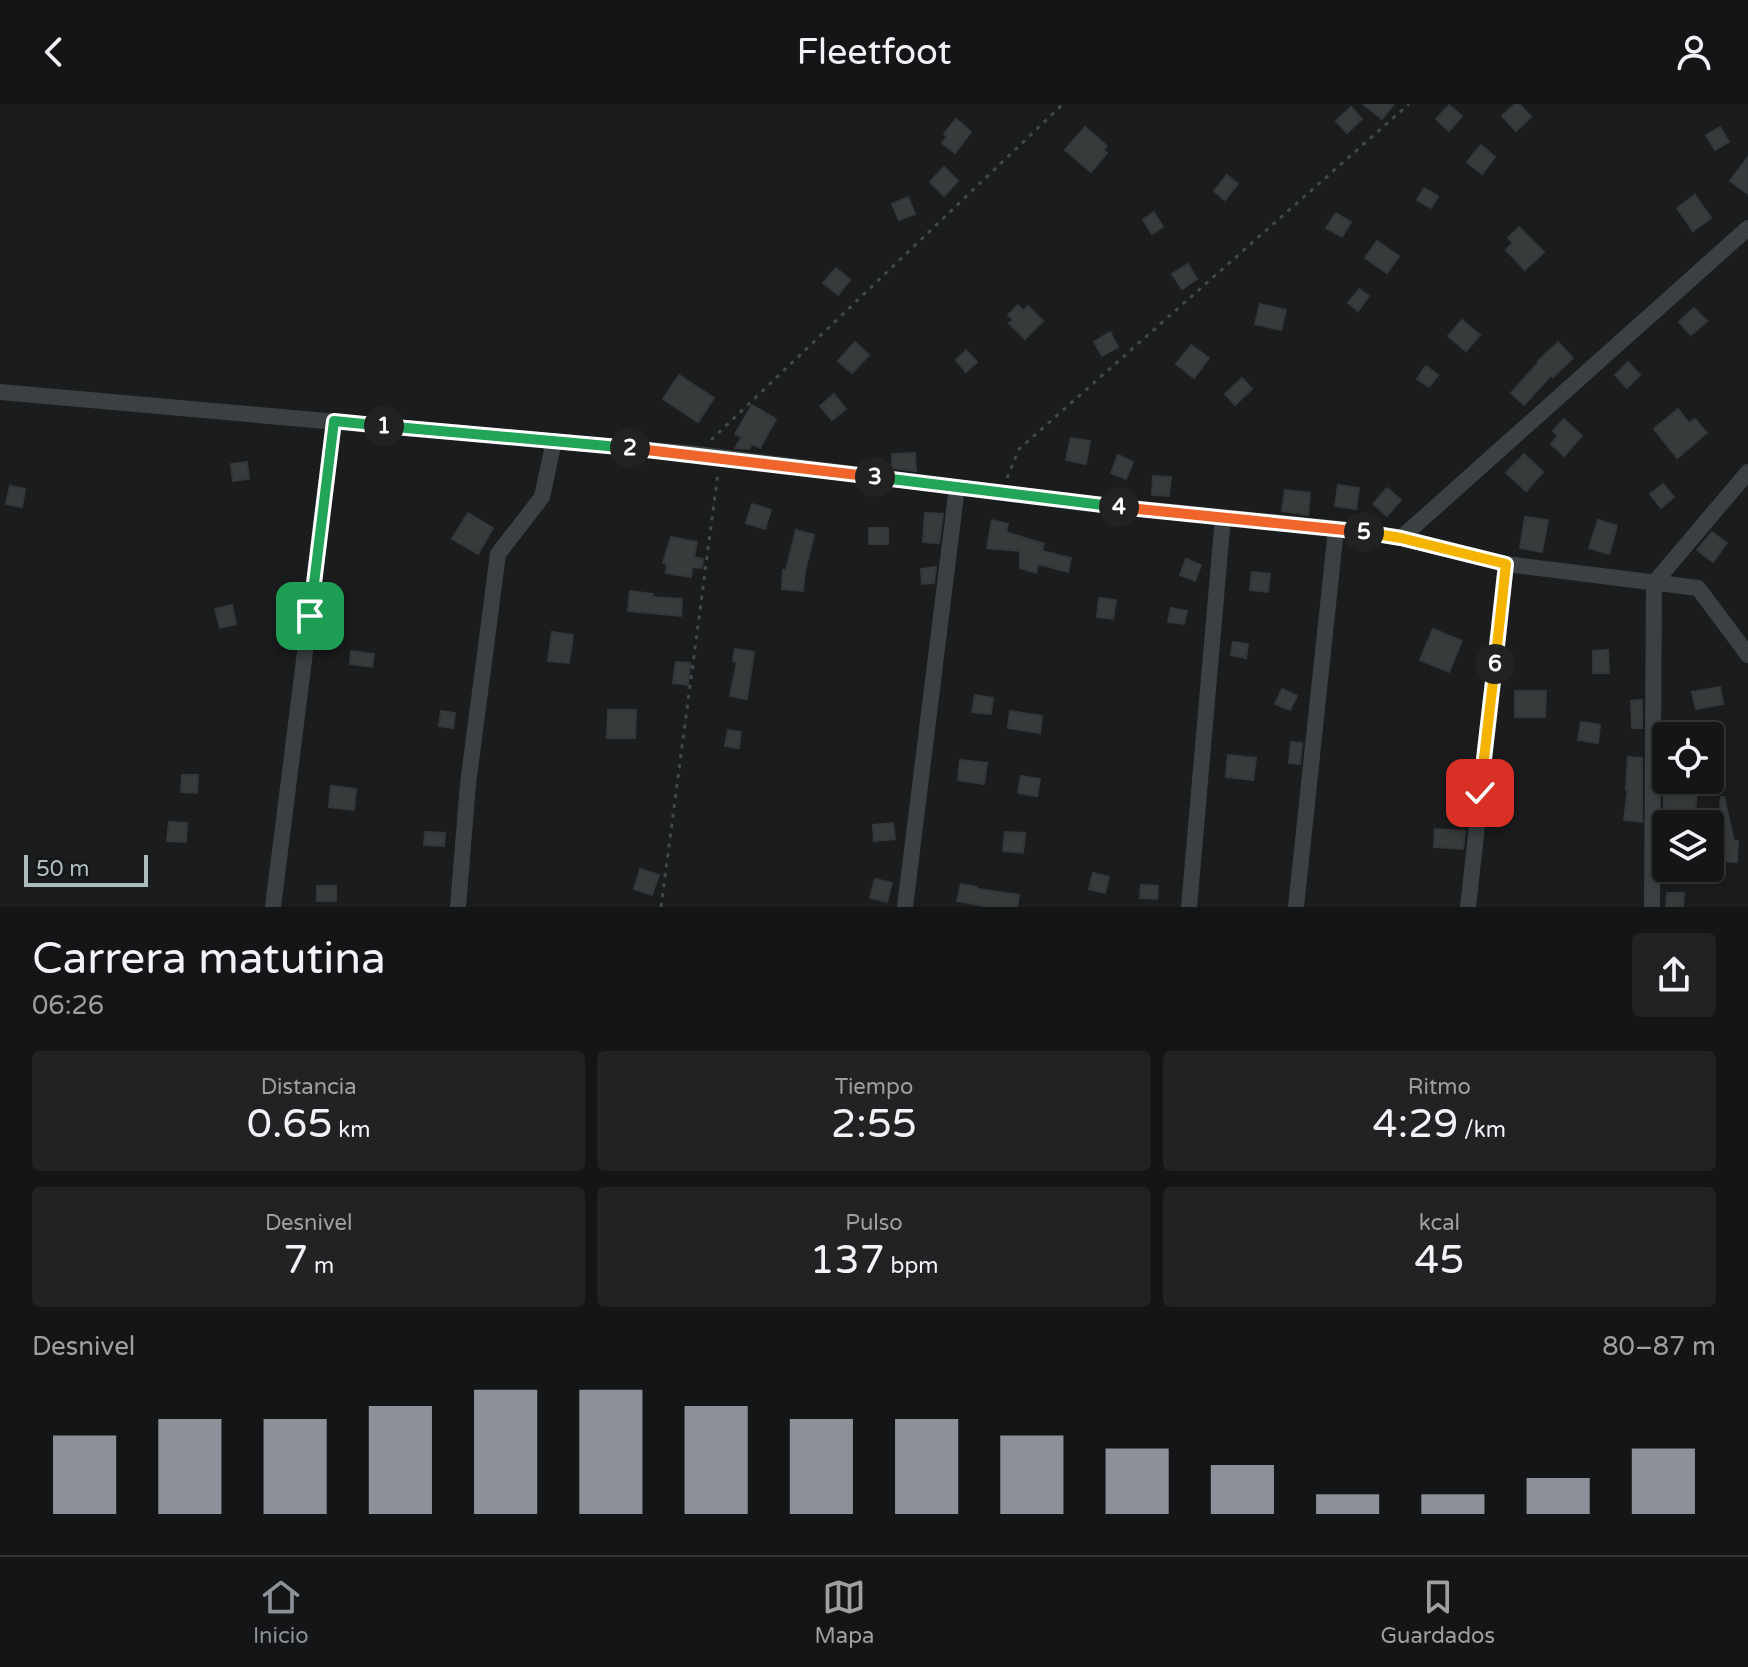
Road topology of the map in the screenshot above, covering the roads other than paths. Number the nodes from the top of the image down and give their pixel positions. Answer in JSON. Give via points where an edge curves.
{"nodes":[{"id":1,"x":1748,"y":228,"type":"edge"},
{"id":2,"x":0,"y":392,"type":"edge"},
{"id":3,"x":334,"y":421,"type":"junction"},
{"id":4,"x":554,"y":441,"type":"junction"},
{"id":5,"x":1748,"y":472,"type":"edge"},
{"id":6,"x":957,"y":487,"type":"junction"},
{"id":7,"x":1223,"y":517,"type":"junction"},
{"id":8,"x":1336,"y":529,"type":"junction"},
{"id":9,"x":1401,"y":538,"type":"junction"},
{"id":10,"x":1506,"y":564,"type":"junction"},
{"id":11,"x":1654,"y":583,"type":"junction"},
{"id":12,"x":1748,"y":655,"type":"edge"},
{"id":13,"x":273,"y":907,"type":"edge"},
{"id":14,"x":458,"y":907,"type":"edge"},
{"id":15,"x":905,"y":907,"type":"edge"},
{"id":16,"x":1189,"y":907,"type":"edge"},
{"id":17,"x":1296,"y":907,"type":"edge"},
{"id":18,"x":1468,"y":907,"type":"edge"},
{"id":19,"x":1652,"y":907,"type":"edge"}],
"edges":[{"from":1,"to":9,"type":"street"},
{"from":2,"to":3,"type":"street"},
{"from":3,"to":4,"type":"street"},
{"from":3,"to":13,"type":"street"},
{"from":4,"to":6,"type":"street"},
{"from":4,"to":14,"type":"street","via":[[542,497],[498,554]]},
{"from":5,"to":11,"type":"street"},
{"from":6,"to":7,"type":"street"},
{"from":6,"to":15,"type":"street"},
{"from":7,"to":8,"type":"street"},
{"from":7,"to":16,"type":"street"},
{"from":8,"to":9,"type":"street"},
{"from":8,"to":17,"type":"street"},
{"from":9,"to":10,"type":"street"},
{"from":10,"to":11,"type":"street"},
{"from":10,"to":18,"type":"street"},
{"from":11,"to":12,"type":"street","via":[[1698,588]]},
{"from":11,"to":19,"type":"street"}]}
